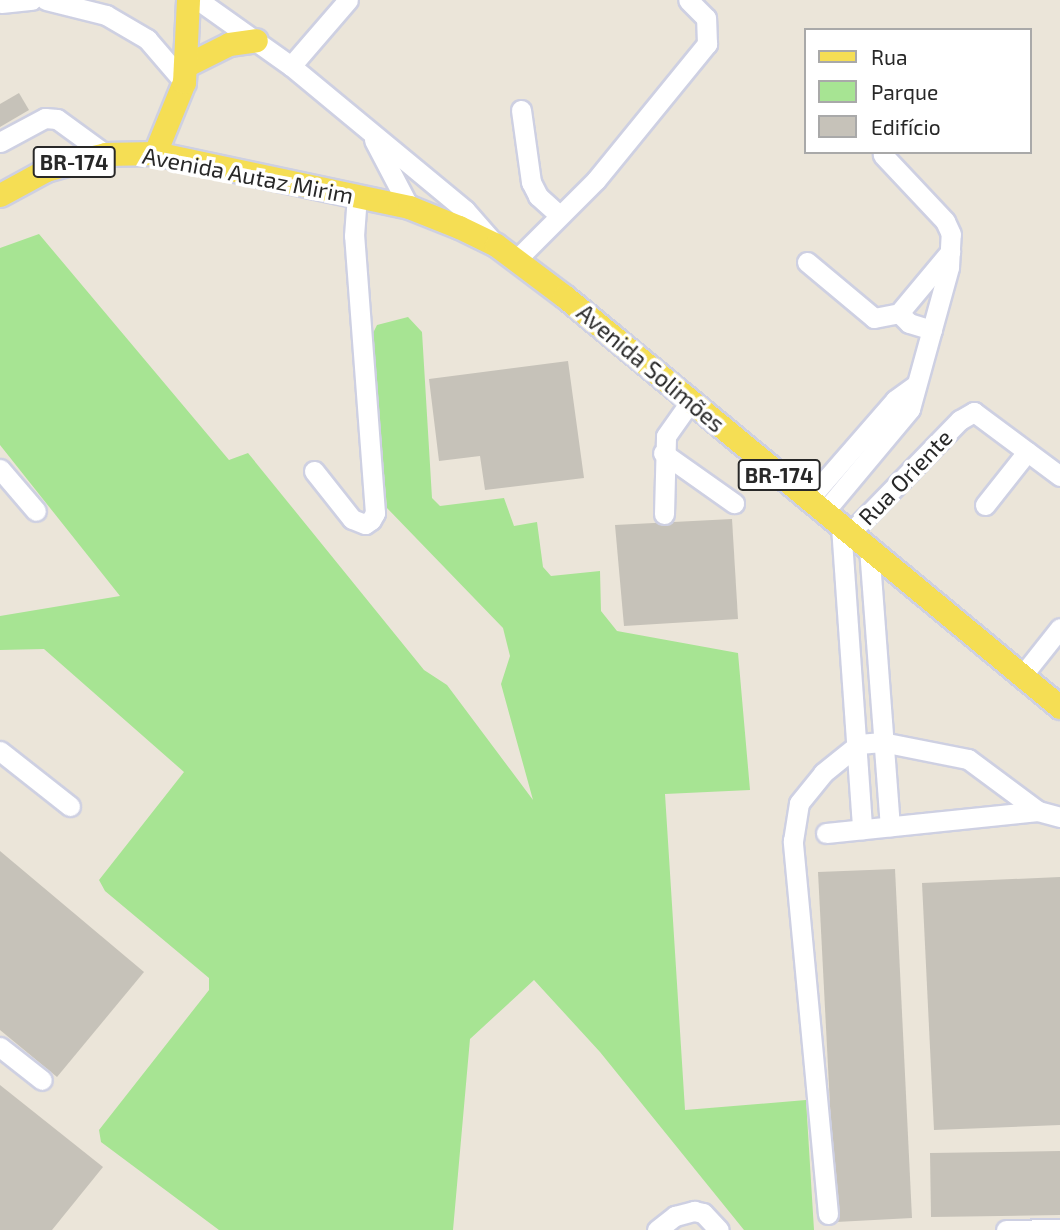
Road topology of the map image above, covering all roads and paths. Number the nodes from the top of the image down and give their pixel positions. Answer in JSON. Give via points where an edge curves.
{"nodes":[{"id":1,"x":32,"y":0,"type":"edge"},
{"id":2,"x":46,"y":0,"type":"edge"},
{"id":3,"x":188,"y":0,"type":"edge"},
{"id":4,"x":198,"y":0,"type":"edge"},
{"id":5,"x":348,"y":0,"type":"edge"},
{"id":6,"x":688,"y":0,"type":"edge"},
{"id":7,"x":1,"y":3,"type":"edge"},
{"id":8,"x":256,"y":40,"type":"junction"},
{"id":9,"x":291,"y":66,"type":"junction"},
{"id":10,"x":186,"y":74,"type":"junction"},
{"id":11,"x":522,"y":110,"type":"dead end"},
{"id":12,"x":372,"y":135,"type":"junction"},
{"id":13,"x":0,"y":142,"type":"edge"},
{"id":14,"x":155,"y":153,"type":"junction"},
{"id":15,"x":105,"y":154,"type":"junction"},
{"id":16,"x":883,"y":155,"type":"dead end"},
{"id":17,"x":0,"y":195,"type":"edge"},
{"id":18,"x":357,"y":195,"type":"junction"},
{"id":19,"x":409,"y":207,"type":"junction"},
{"id":20,"x":559,"y":215,"type":"junction"},
{"id":21,"x":496,"y":245,"type":"junction"},
{"id":22,"x":951,"y":249,"type":"junction"},
{"id":23,"x":516,"y":260,"type":"junction"},
{"id":24,"x":807,"y":262,"type":"dead end"},
{"id":25,"x":923,"y":284,"type":"junction"},
{"id":26,"x":943,"y":296,"type":"junction"},
{"id":27,"x":899,"y":313,"type":"junction"},
{"id":28,"x":932,"y":330,"type":"junction"},
{"id":29,"x":690,"y":402,"type":"junction"},
{"id":30,"x":1027,"y":452,"type":"junction"},
{"id":31,"x":663,"y":453,"type":"junction"},
{"id":32,"x":0,"y":469,"type":"edge"},
{"id":33,"x":314,"y":471,"type":"dead end"},
{"id":34,"x":1060,"y":476,"type":"edge"},
{"id":35,"x":734,"y":503,"type":"dead end"},
{"id":36,"x":985,"y":505,"type":"dead end"},
{"id":37,"x":36,"y":511,"type":"dead end"},
{"id":38,"x":664,"y":514,"type":"dead end"},
{"id":39,"x":831,"y":517,"type":"junction"},
{"id":40,"x":869,"y":548,"type":"junction"},
{"id":41,"x":1060,"y":628,"type":"edge"},
{"id":42,"x":1023,"y":676,"type":"junction"},
{"id":43,"x":1060,"y":707,"type":"edge"},
{"id":44,"x":882,"y":742,"type":"junction"},
{"id":45,"x":859,"y":744,"type":"junction"},
{"id":46,"x":0,"y":751,"type":"edge"},
{"id":47,"x":70,"y":806,"type":"dead end"},
{"id":48,"x":1038,"y":811,"type":"junction"},
{"id":49,"x":1060,"y":817,"type":"edge"},
{"id":50,"x":890,"y":826,"type":"junction"},
{"id":51,"x":862,"y":829,"type":"junction"},
{"id":52,"x":826,"y":833,"type":"dead end"},
{"id":53,"x":0,"y":1047,"type":"edge"},
{"id":54,"x":42,"y":1080,"type":"dead end"},
{"id":55,"x":828,"y":1214,"type":"dead end"},
{"id":56,"x":1060,"y":1229,"type":"edge"},
{"id":57,"x":657,"y":1230,"type":"edge"},
{"id":58,"x":719,"y":1230,"type":"edge"},
{"id":59,"x":1006,"y":1230,"type":"edge"}],
"edges":[{"from":1,"to":7,"type":"street"},
{"from":2,"to":10,"type":"street","via":[[116,21],[147,39]]},
{"from":3,"to":10,"type":"main road"},
{"from":4,"to":8,"type":"street","name":"Avenida Solimões"},
{"from":5,"to":9,"type":"street"},
{"from":6,"to":20,"type":"street","via":[[706,18],[707,44],[596,180]]},
{"from":8,"to":9,"type":"street","name":"Avenida Solimões"},
{"from":8,"to":10,"type":"main road","via":[[229,44]]},
{"from":9,"to":12,"type":"street","name":"Avenida Solimões"},
{"from":10,"to":14,"type":"main road"},
{"from":11,"to":20,"type":"street","via":[[531,182],[538,196]]},
{"from":12,"to":19,"type":"street","name":"Avenida Solimões"},
{"from":12,"to":21,"type":"street","name":"Avenida Solimões","via":[[465,210]]},
{"from":13,"to":15,"type":"street","via":[[45,118],[57,118]]},
{"from":14,"to":15,"type":"main road","name":"Avenida Autaz Mirim","number":"BR-174"},
{"from":14,"to":18,"type":"main road","name":"Avenida Autaz Mirim","number":"BR-174"},
{"from":15,"to":17,"type":"main road","name":"Avenida Autaz Mirim","number":"BR-174","via":[[46,170]]},
{"from":16,"to":22,"type":"street","via":[[945,221]]},
{"from":18,"to":19,"type":"main road","name":"Avenida Autaz Mirim","number":"BR-174"},
{"from":18,"to":33,"type":"street","via":[[354,236],[375,513],[371,520],[365,524],[352,519]]},
{"from":19,"to":21,"type":"main road","name":"Avenida Autaz Mirim","number":"BR-174"},
{"from":20,"to":23,"type":"street"},
{"from":21,"to":23,"type":"main road","name":"Avenida Solimões","number":"BR-174"},
{"from":22,"to":25,"type":"street"},
{"from":22,"to":26,"type":"street"},
{"from":23,"to":29,"type":"main road","name":"Avenida Solimões","number":"BR-174"},
{"from":24,"to":27,"type":"street","via":[[874,317]]},
{"from":25,"to":26,"type":"street","via":[[934,283]]},
{"from":25,"to":27,"type":"street"},
{"from":26,"to":28,"type":"street"},
{"from":27,"to":28,"type":"street","via":[[909,323]]},
{"from":28,"to":39,"type":"street","via":[[914,386],[888,408]]},
{"from":29,"to":31,"type":"street","via":[[666,436]]},
{"from":29,"to":39,"type":"main road","name":"Avenida Solimões","number":"BR-174"},
{"from":30,"to":34,"type":"street"},
{"from":30,"to":36,"type":"street"},
{"from":30,"to":39,"type":"street","name":"Rua Oriente","via":[[987,417],[974,412]]},
{"from":31,"to":35,"type":"street"},
{"from":31,"to":38,"type":"street"},
{"from":32,"to":37,"type":"street"},
{"from":39,"to":40,"type":"main road","name":"Avenida Solimões","number":"BR-174"},
{"from":39,"to":45,"type":"street"},
{"from":40,"to":42,"type":"main road","name":"Avenida Solimões","number":"BR-174"},
{"from":40,"to":44,"type":"street"},
{"from":41,"to":42,"type":"street"},
{"from":42,"to":43,"type":"main road","name":"Avenida Solimões","number":"BR-174"},
{"from":44,"to":45,"type":"street"},
{"from":44,"to":48,"type":"street","via":[[968,758]]},
{"from":44,"to":50,"type":"street"},
{"from":45,"to":51,"type":"street"},
{"from":45,"to":55,"type":"street","via":[[810,788],[799,803],[793,825]]},
{"from":46,"to":47,"type":"street"},
{"from":48,"to":49,"type":"street"},
{"from":48,"to":50,"type":"street"},
{"from":50,"to":51,"type":"street"},
{"from":51,"to":52,"type":"street"},
{"from":53,"to":54,"type":"street"},
{"from":56,"to":59,"type":"street"},
{"from":57,"to":58,"type":"street","via":[[675,1216],[694,1210]]}]}
